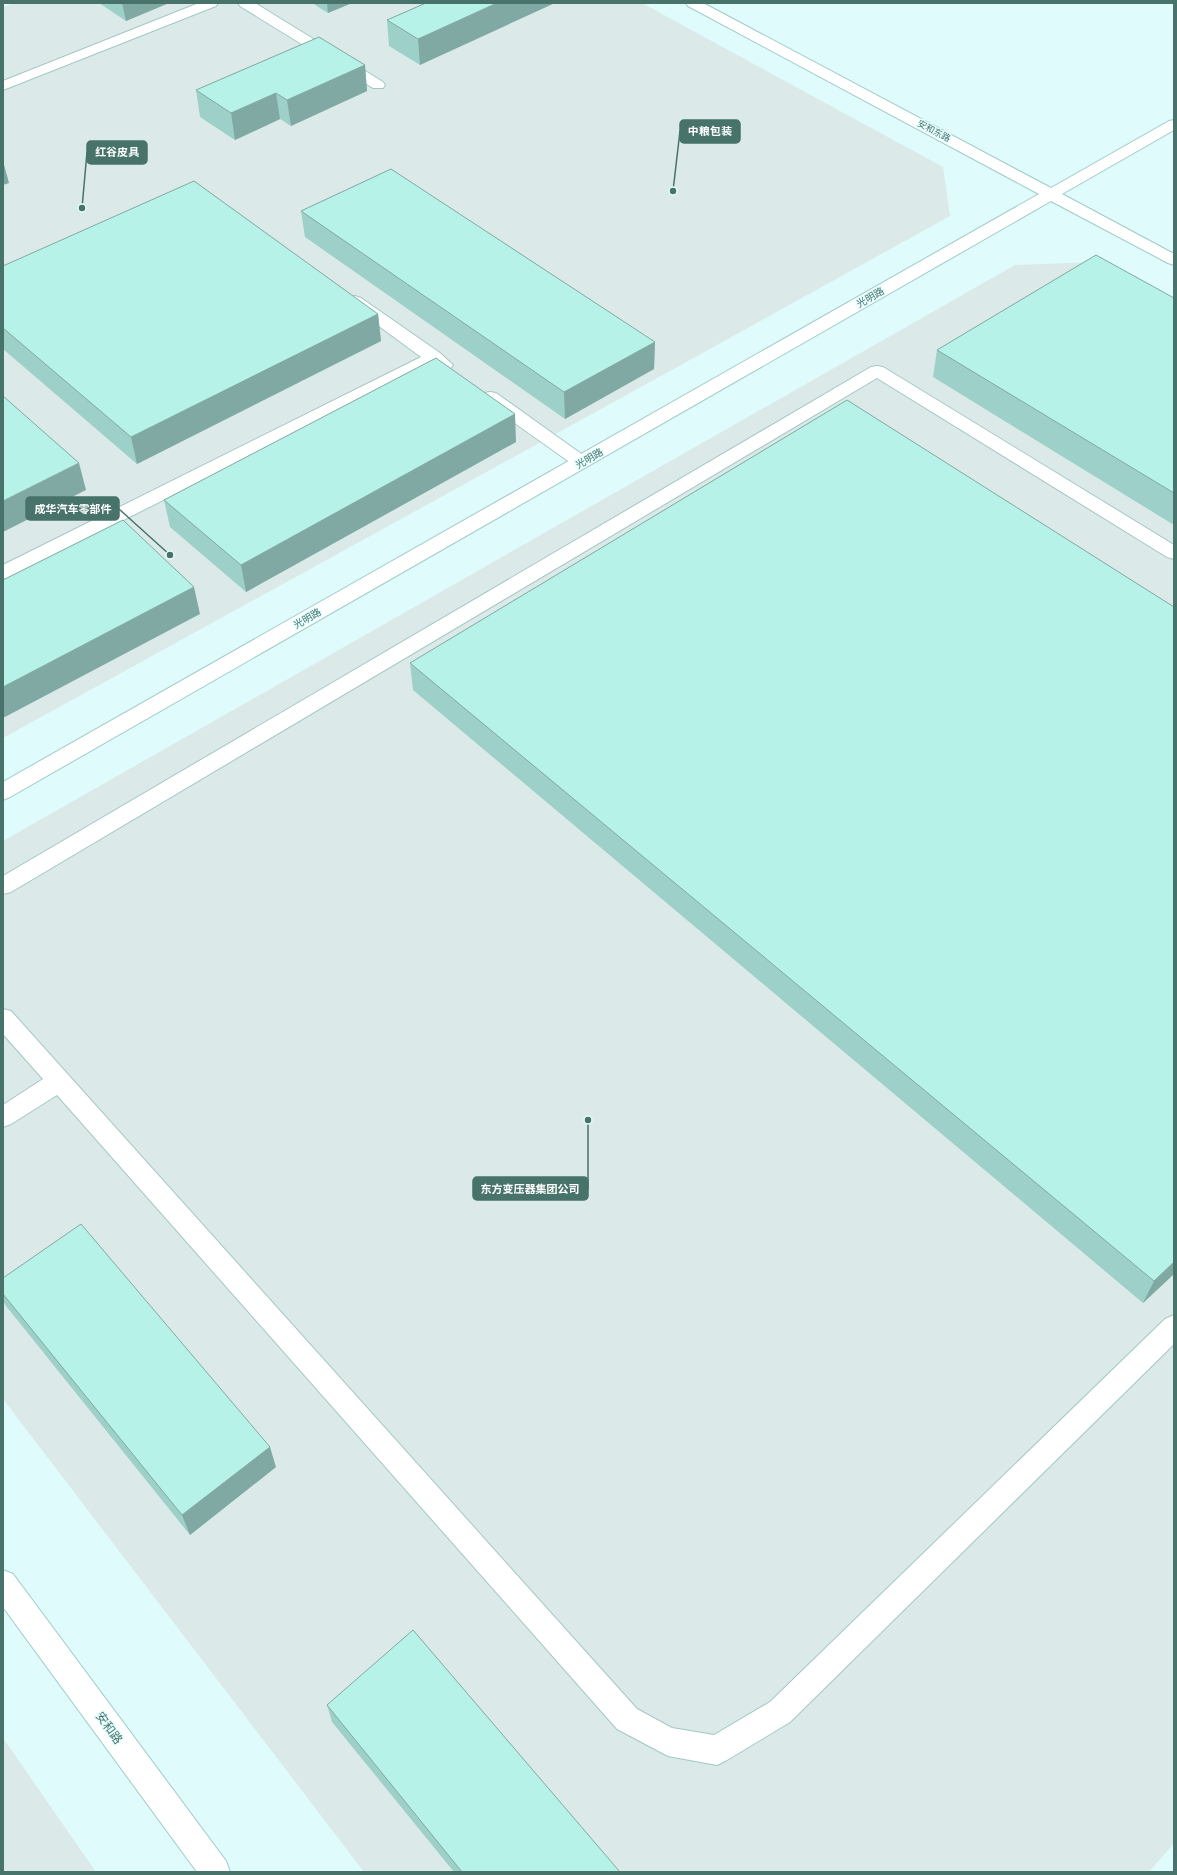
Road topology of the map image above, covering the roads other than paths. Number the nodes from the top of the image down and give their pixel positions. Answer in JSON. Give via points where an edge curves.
{"nodes":[{"id":1,"x":211,"y":3,"type":"edge"},
{"id":2,"x":245,"y":3,"type":"edge"},
{"id":3,"x":693,"y":3,"type":"edge"},
{"id":4,"x":378,"y":85,"type":"dead end"},
{"id":5,"x":3,"y":86,"type":"edge"},
{"id":6,"x":1174,"y":124,"type":"edge"},
{"id":7,"x":1050,"y":193,"type":"junction"},
{"id":8,"x":1174,"y":260,"type":"edge"},
{"id":9,"x":344,"y":294,"type":"edge"},
{"id":10,"x":434,"y":357,"type":"junction"},
{"id":11,"x":459,"y":375,"type":"edge"},
{"id":12,"x":478,"y":389,"type":"edge"},
{"id":13,"x":581,"y":462,"type":"junction"},
{"id":14,"x":1174,"y":552,"type":"edge"},
{"id":15,"x":3,"y":573,"type":"edge"},
{"id":16,"x":3,"y":792,"type":"edge"},
{"id":17,"x":3,"y":886,"type":"edge"},
{"id":18,"x":3,"y":1018,"type":"edge"},
{"id":19,"x":59,"y":1081,"type":"junction"},
{"id":20,"x":3,"y":1116,"type":"edge"},
{"id":21,"x":1174,"y":1327,"type":"edge"},
{"id":22,"x":3,"y":1584,"type":"edge"},
{"id":23,"x":215,"y":1872,"type":"edge"}],
"edges":[{"from":1,"to":5,"type":"street"},
{"from":2,"to":4,"type":"street"},
{"from":3,"to":7,"type":"street","name":"安和东路"},
{"from":6,"to":7,"type":"street","name":"光明路"},
{"from":7,"to":8,"type":"street","name":"安和东路"},
{"from":7,"to":13,"type":"street","name":"光明路"},
{"from":9,"to":10,"type":"street"},
{"from":10,"to":11,"type":"street"},
{"from":10,"to":15,"type":"street"},
{"from":12,"to":13,"type":"street"},
{"from":13,"to":16,"type":"street","name":"光明路"},
{"from":14,"to":17,"type":"street","via":[[878,371]]},
{"from":18,"to":19,"type":"street"},
{"from":19,"to":20,"type":"street"},
{"from":19,"to":21,"type":"street","via":[[626,1719],[668,1742],[717,1750],[780,1712]]},
{"from":22,"to":23,"type":"street","name":"安和路"}]}
